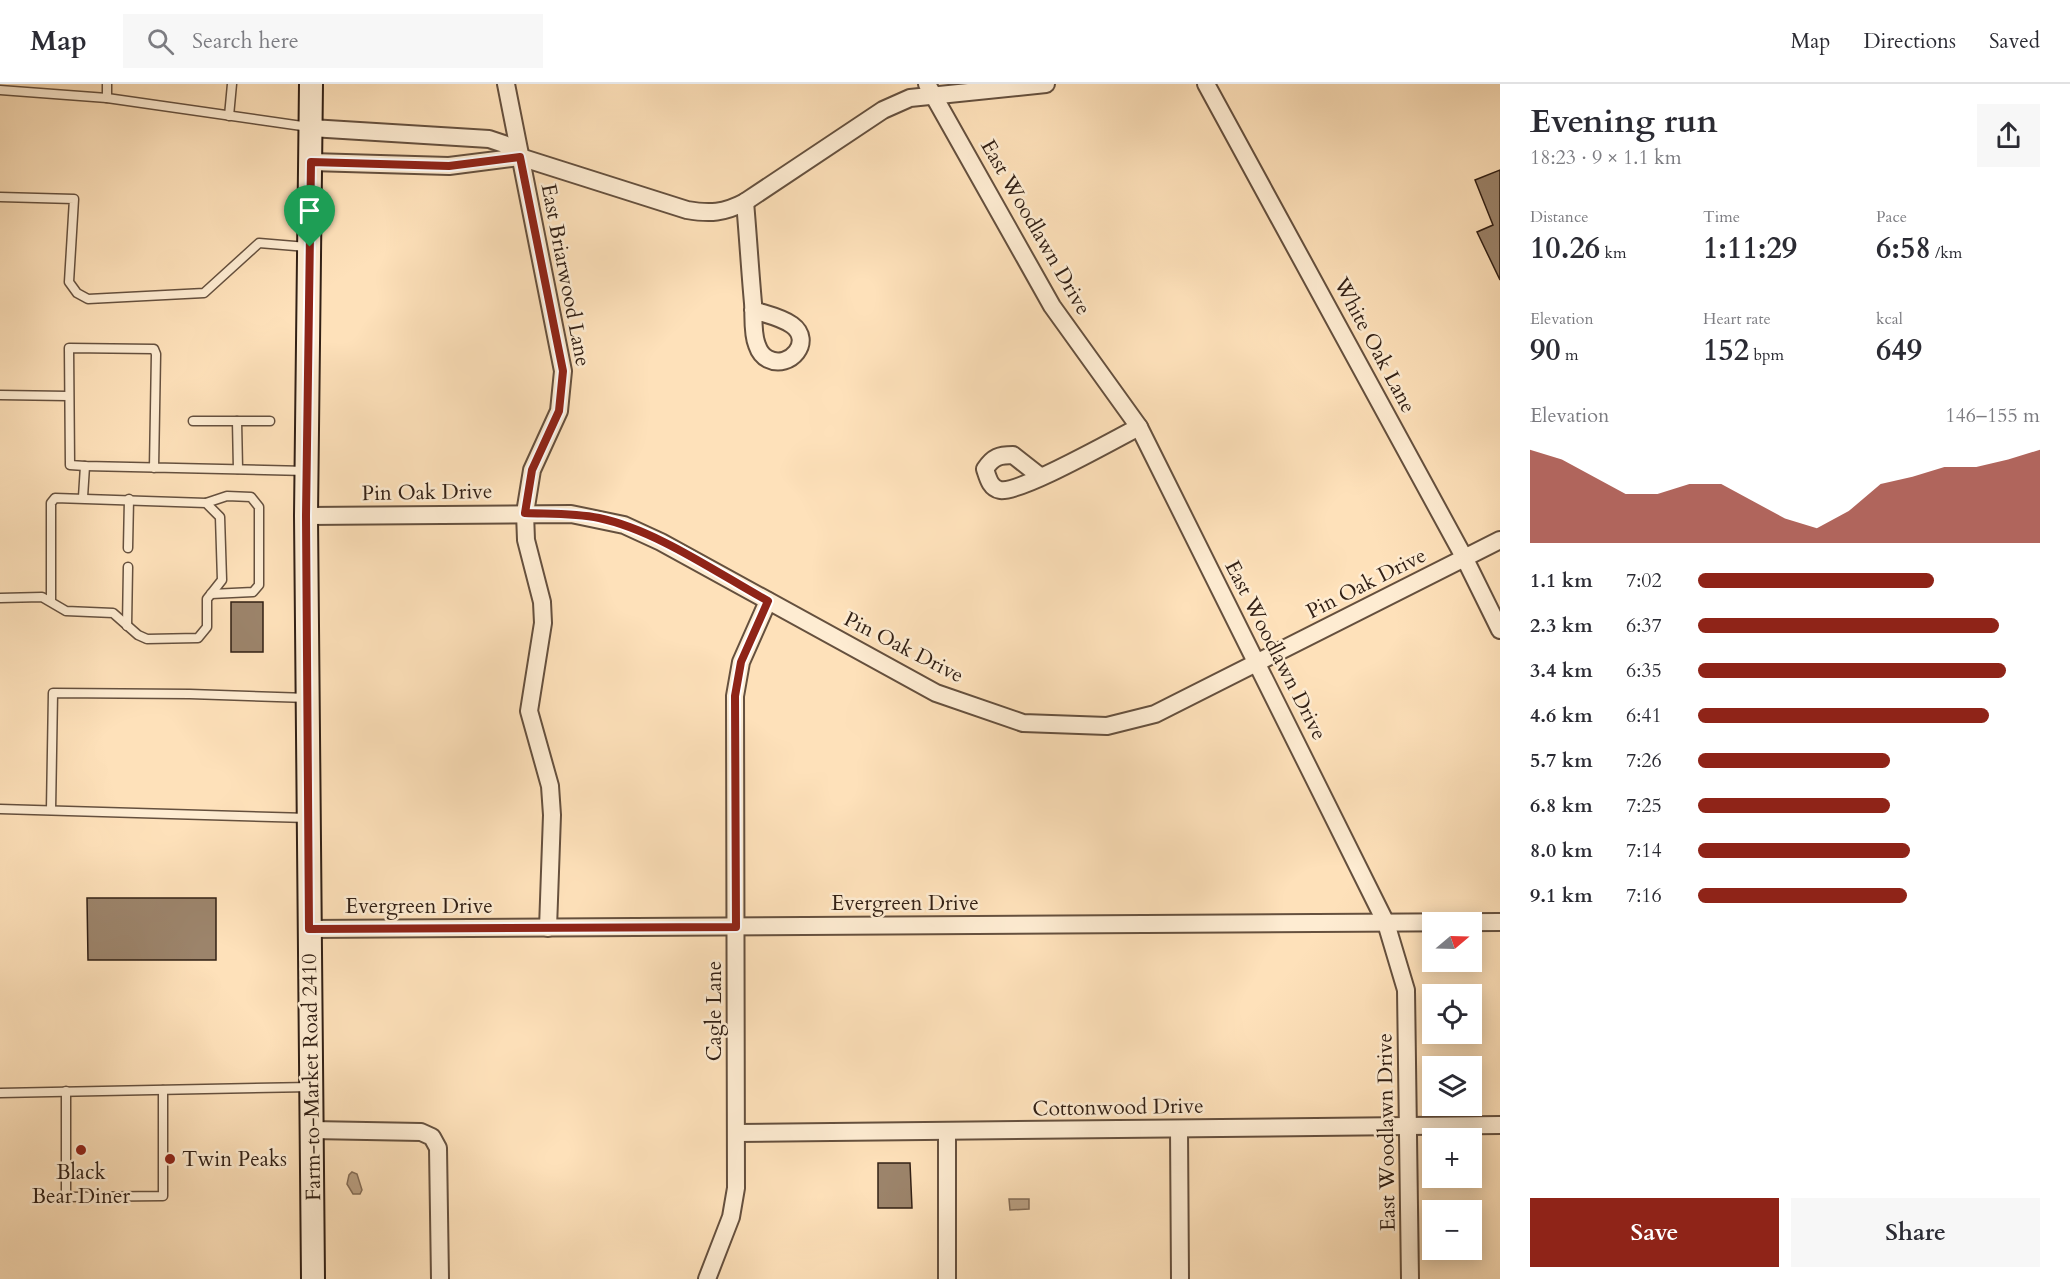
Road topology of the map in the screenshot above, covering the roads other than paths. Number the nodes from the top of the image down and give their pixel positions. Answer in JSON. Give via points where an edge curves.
{"nodes":[{"id":1,"x":107,"y":84,"type":"edge"},
{"id":2,"x":232,"y":84,"type":"edge"},
{"id":3,"x":311,"y":84,"type":"edge"},
{"id":4,"x":506,"y":84,"type":"edge"},
{"id":5,"x":1046,"y":84,"type":"edge"},
{"id":6,"x":1206,"y":84,"type":"edge"},
{"id":7,"x":0,"y":90,"type":"edge"},
{"id":8,"x":930,"y":90,"type":"edge"},
{"id":9,"x":107,"y":98,"type":"junction"},
{"id":10,"x":229,"y":116,"type":"junction"},
{"id":11,"x":311,"y":128,"type":"junction"},
{"id":12,"x":520,"y":157,"type":"junction"},
{"id":13,"x":311,"y":162,"type":"junction"},
{"id":14,"x":0,"y":197,"type":"edge"},
{"id":15,"x":745,"y":202,"type":"junction"},
{"id":16,"x":310,"y":247,"type":"junction"},
{"id":17,"x":753,"y":310,"type":"dead end"},
{"id":18,"x":0,"y":395,"type":"edge"},
{"id":19,"x":68,"y":396,"type":"junction"},
{"id":20,"x":193,"y":421,"type":"dead end"},
{"id":21,"x":237,"y":421,"type":"junction"},
{"id":22,"x":270,"y":421,"type":"dead end"},
{"id":23,"x":1139,"y":427,"type":"junction"},
{"id":24,"x":85,"y":466,"type":"junction"},
{"id":25,"x":154,"y":468,"type":"junction"},
{"id":26,"x":238,"y":469,"type":"junction"},
{"id":27,"x":307,"y":471,"type":"junction"},
{"id":28,"x":1041,"y":477,"type":"dead end"},
{"id":29,"x":83,"y":497,"type":"junction"},
{"id":30,"x":129,"y":500,"type":"junction"},
{"id":31,"x":206,"y":503,"type":"junction"},
{"id":32,"x":525,"y":513,"type":"junction"},
{"id":33,"x":306,"y":516,"type":"junction"},
{"id":34,"x":1500,"y":540,"type":"edge"},
{"id":35,"x":128,"y":548,"type":"dead end"},
{"id":36,"x":1464,"y":557,"type":"junction"},
{"id":37,"x":128,"y":567,"type":"dead end"},
{"id":38,"x":211,"y":594,"type":"junction"},
{"id":39,"x":0,"y":598,"type":"edge"},
{"id":40,"x":51,"y":600,"type":"junction"},
{"id":41,"x":768,"y":601,"type":"junction"},
{"id":42,"x":127,"y":626,"type":"junction"},
{"id":43,"x":1500,"y":630,"type":"edge"},
{"id":44,"x":1259,"y":664,"type":"junction"},
{"id":45,"x":308,"y":698,"type":"junction"},
{"id":46,"x":0,"y":809,"type":"edge"},
{"id":47,"x":51,"y":810,"type":"junction"},
{"id":48,"x":309,"y":818,"type":"junction"},
{"id":49,"x":1500,"y":922,"type":"edge"},
{"id":50,"x":1386,"y":923,"type":"junction"},
{"id":51,"x":736,"y":927,"type":"junction"},
{"id":52,"x":548,"y":928,"type":"junction"},
{"id":53,"x":309,"y":929,"type":"junction"},
{"id":54,"x":311,"y":1087,"type":"junction"},
{"id":55,"x":163,"y":1090,"type":"junction"},
{"id":56,"x":66,"y":1091,"type":"junction"},
{"id":57,"x":0,"y":1093,"type":"edge"},
{"id":58,"x":1500,"y":1125,"type":"edge"},
{"id":59,"x":1409,"y":1126,"type":"junction"},
{"id":60,"x":1179,"y":1129,"type":"junction"},
{"id":61,"x":312,"y":1130,"type":"junction"},
{"id":62,"x":947,"y":1132,"type":"junction"},
{"id":63,"x":737,"y":1133,"type":"junction"},
{"id":64,"x":313,"y":1279,"type":"edge"},
{"id":65,"x":440,"y":1279,"type":"edge"},
{"id":66,"x":707,"y":1279,"type":"edge"},
{"id":67,"x":947,"y":1279,"type":"edge"},
{"id":68,"x":1180,"y":1279,"type":"edge"},
{"id":69,"x":1410,"y":1279,"type":"edge"}],
"edges":[{"from":1,"to":9,"type":"lane"},
{"from":2,"to":10,"type":"lane"},
{"from":3,"to":11,"type":"main road","name":"Farm-to-Market Road 2410"},
{"from":4,"to":12,"type":"street","name":"East Briarwood Lane"},
{"from":5,"to":8,"type":"street"},
{"from":6,"to":36,"type":"street","name":"White Oak Lane"},
{"from":7,"to":9,"type":"lane"},
{"from":8,"to":15,"type":"street","via":[[883,110]]},
{"from":8,"to":23,"type":"street","name":"East Woodlawn Drive","via":[[1053,306]]},
{"from":9,"to":10,"type":"lane"},
{"from":10,"to":11,"type":"lane"},
{"from":11,"to":12,"type":"street","via":[[489,139],[504,144]]},
{"from":11,"to":13,"type":"main road","name":"Farm-to-Market Road 2410"},
{"from":12,"to":13,"type":"street","via":[[449,166]]},
{"from":12,"to":15,"type":"street","via":[[687,210],[709,214]]},
{"from":12,"to":32,"type":"street","name":"East Briarwood Lane","via":[[563,371],[559,411],[532,470]]},
{"from":13,"to":16,"type":"main road","name":"Farm-to-Market Road 2410"},
{"from":14,"to":16,"type":"lane","via":[[74,199],[69,282],[88,299],[204,293],[259,243]]},
{"from":15,"to":17,"type":"street"},
{"from":16,"to":27,"type":"main road","name":"Farm-to-Market Road 2410"},
{"from":18,"to":19,"type":"lane"},
{"from":19,"to":24,"type":"lane","via":[[69,460],[73,466]]},
{"from":19,"to":25,"type":"lane","via":[[69,348],[154,349]]},
{"from":20,"to":21,"type":"lane"},
{"from":21,"to":22,"type":"lane"},
{"from":21,"to":26,"type":"lane"},
{"from":23,"to":28,"type":"street"},
{"from":23,"to":44,"type":"street","name":"East Woodlawn Drive"},
{"from":24,"to":25,"type":"lane"},
{"from":24,"to":29,"type":"lane"},
{"from":25,"to":26,"type":"lane"},
{"from":26,"to":27,"type":"lane"},
{"from":27,"to":33,"type":"main road","name":"Farm-to-Market Road 2410"},
{"from":29,"to":30,"type":"lane"},
{"from":29,"to":40,"type":"lane","via":[[59,497],[51,503]]},
{"from":30,"to":31,"type":"lane"},
{"from":30,"to":35,"type":"lane"},
{"from":31,"to":38,"type":"lane","via":[[220,517],[222,580]]},
{"from":31,"to":38,"type":"lane","via":[[227,496],[251,497],[259,507],[259,585],[253,592]]},
{"from":32,"to":33,"type":"street","name":"Pin Oak Drive"},
{"from":32,"to":41,"type":"street","name":"Pin Oak Drive","via":[[571,514],[624,525]]},
{"from":32,"to":52,"type":"street","name":"East Briarwood Lane","via":[[526,540],[542,602],[543,623],[529,711],[550,786]]},
{"from":33,"to":45,"type":"main road","name":"Farm-to-Market Road 2410"},
{"from":34,"to":36,"type":"street","name":"Pin Oak Drive"},
{"from":36,"to":43,"type":"street","name":"White Oak Lane"},
{"from":36,"to":44,"type":"street","name":"Pin Oak Drive"},
{"from":37,"to":42,"type":"lane"},
{"from":38,"to":42,"type":"lane","via":[[206,603],[207,627],[198,638],[147,639]]},
{"from":39,"to":40,"type":"lane"},
{"from":40,"to":42,"type":"lane","via":[[66,611],[113,613]]},
{"from":41,"to":44,"type":"street","name":"Pin Oak Drive","via":[[936,693],[1023,723],[1107,726],[1136,719],[1155,714]]},
{"from":41,"to":51,"type":"street","name":"Cagle Lane","via":[[741,662],[735,696]]},
{"from":44,"to":50,"type":"street","name":"East Woodlawn Drive"},
{"from":45,"to":47,"type":"lane","via":[[54,693]]},
{"from":45,"to":48,"type":"main road","name":"Farm-to-Market Road 2410"},
{"from":46,"to":47,"type":"lane"},
{"from":47,"to":48,"type":"lane"},
{"from":48,"to":53,"type":"main road","name":"Farm-to-Market Road 2410"},
{"from":49,"to":50,"type":"street","name":"Evergreen Drive"},
{"from":50,"to":51,"type":"street","name":"Evergreen Drive"},
{"from":50,"to":59,"type":"street","name":"East Woodlawn Drive","via":[[1406,990]]},
{"from":51,"to":52,"type":"street","name":"Evergreen Drive"},
{"from":51,"to":63,"type":"street","name":"Cagle Lane"},
{"from":52,"to":53,"type":"street","name":"Evergreen Drive"},
{"from":53,"to":54,"type":"main road","name":"Farm-to-Market Road 2410"},
{"from":54,"to":55,"type":"lane"},
{"from":54,"to":61,"type":"main road","name":"Farm-to-Market Road 2410"},
{"from":55,"to":56,"type":"lane"},
{"from":55,"to":56,"type":"lane","via":[[163,1196],[66,1197]]},
{"from":56,"to":57,"type":"lane"},
{"from":58,"to":59,"type":"street","name":"Cottonwood Drive"},
{"from":59,"to":60,"type":"street","name":"Cottonwood Drive"},
{"from":59,"to":69,"type":"street","name":"East Woodlawn Drive"},
{"from":60,"to":62,"type":"street","name":"Cottonwood Drive"},
{"from":60,"to":68,"type":"street"},
{"from":61,"to":64,"type":"main road","name":"Farm-to-Market Road 2410"},
{"from":61,"to":65,"type":"street","via":[[421,1132],[432,1137],[438,1148]]},
{"from":62,"to":63,"type":"street","name":"Cottonwood Drive"},
{"from":62,"to":67,"type":"street"},
{"from":63,"to":66,"type":"street","name":"Cagle Lane","via":[[731,1216]]}]}
